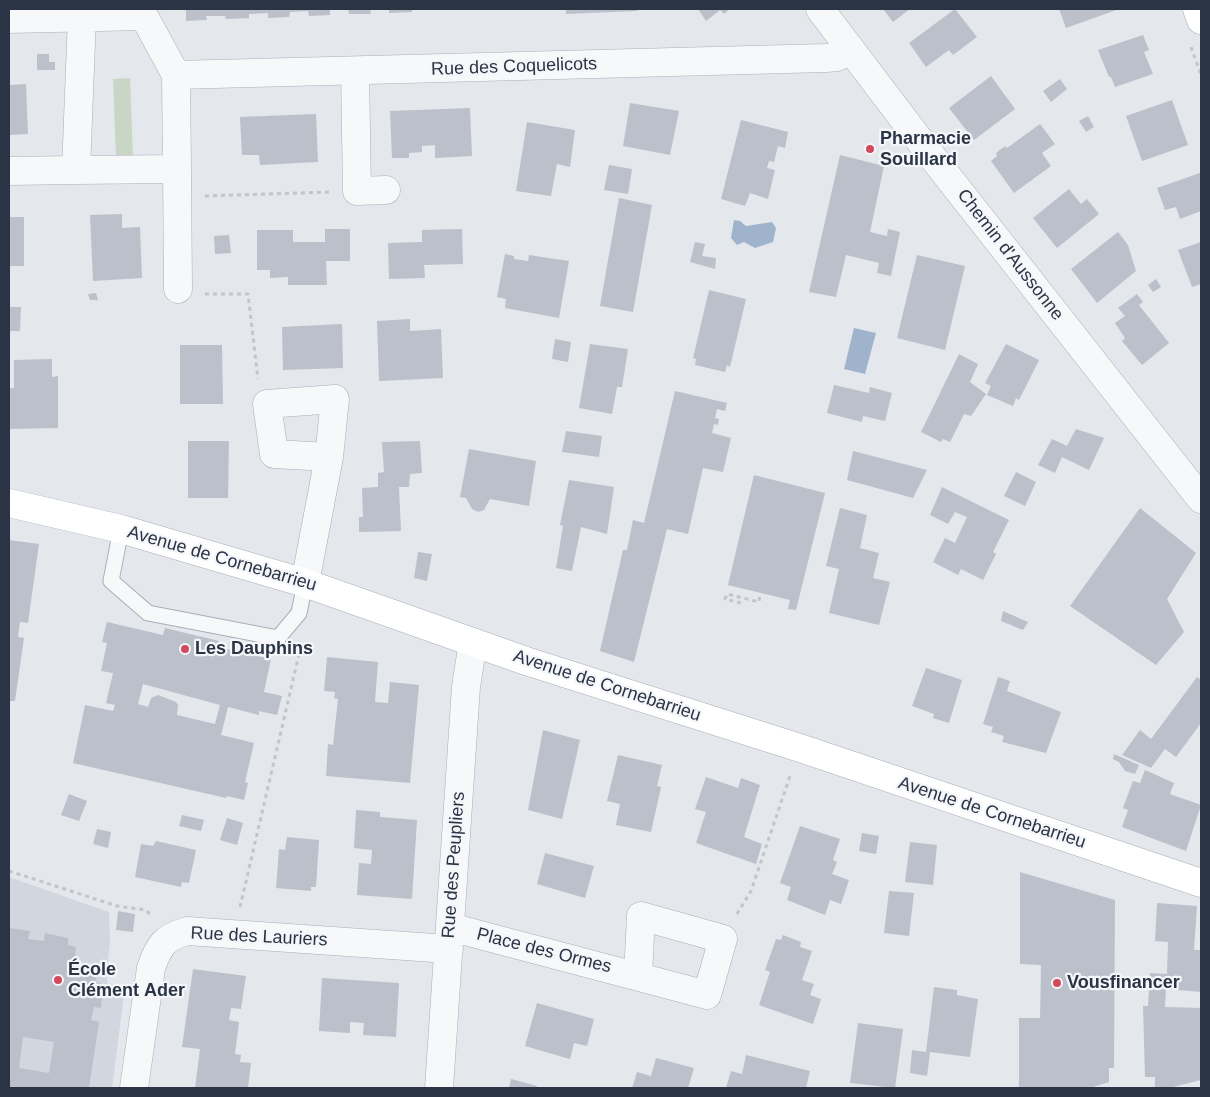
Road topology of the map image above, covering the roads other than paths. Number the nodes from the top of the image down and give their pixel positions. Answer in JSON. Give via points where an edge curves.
{"nodes":[{"id":1,"x":820,"y":9,"type":"edge"},
{"id":2,"x":1197,"y":9,"type":"edge"},
{"id":3,"x":82,"y":17,"type":"junction"},
{"id":4,"x":9,"y":19,"type":"edge"},
{"id":5,"x":1201,"y":20,"type":"edge"},
{"id":6,"x":850,"y":50,"type":"junction"},
{"id":7,"x":355,"y":71,"type":"junction"},
{"id":8,"x":176,"y":75,"type":"junction"},
{"id":9,"x":177,"y":169,"type":"junction"},
{"id":10,"x":76,"y":170,"type":"junction"},
{"id":11,"x":9,"y":171,"type":"edge"},
{"id":12,"x":386,"y":190,"type":"dead end"},
{"id":13,"x":178,"y":289,"type":"road end"},
{"id":14,"x":329,"y":457,"type":"junction"},
{"id":15,"x":1201,"y":499,"type":"edge"},
{"id":16,"x":9,"y":503,"type":"edge"},
{"id":17,"x":121,"y":529,"type":"junction"},
{"id":18,"x":305,"y":583,"type":"junction"},
{"id":19,"x":474,"y":642,"type":"junction"},
{"id":20,"x":1201,"y":883,"type":"edge"},
{"id":21,"x":450,"y":938,"type":"junction"},
{"id":22,"x":638,"y":976,"type":"junction"},
{"id":23,"x":134,"y":1088,"type":"edge"},
{"id":24,"x":439,"y":1088,"type":"edge"}],
"edges":[{"from":1,"to":6,"type":"street","name":"Chemin d'Aussonne"},
{"from":2,"to":5,"type":"street"},
{"from":3,"to":4,"type":"street"},
{"from":3,"to":8,"type":"street","via":[[144,16]]},
{"from":3,"to":10,"type":"street"},
{"from":6,"to":7,"type":"street","name":"Rue des Coquelicots","via":[[826,58]]},
{"from":6,"to":15,"type":"street","name":"Chemin d'Aussonne"},
{"from":7,"to":8,"type":"street","name":"Rue des Coquelicots"},
{"from":7,"to":12,"type":"street","via":[[357,191]]},
{"from":8,"to":9,"type":"street"},
{"from":9,"to":10,"type":"street"},
{"from":9,"to":13,"type":"street"},
{"from":10,"to":11,"type":"street"},
{"from":14,"to":14,"type":"street","via":[[335,399],[267,404],[274,454]]},
{"from":14,"to":18,"type":"street"},
{"from":16,"to":17,"type":"street","name":"Avenue de Cornebarrieu"},
{"from":17,"to":18,"type":"street","name":"Avenue de Cornebarrieu"},
{"from":17,"to":18,"type":"lane","via":[[111,581],[148,613],[278,638],[300,613]]},
{"from":18,"to":19,"type":"street","name":"Avenue de Cornebarrieu"},
{"from":19,"to":20,"type":"street","name":"Avenue de Cornebarrieu"},
{"from":19,"to":21,"type":"street","name":"Rue des Peupliers","via":[[466,687]]},
{"from":21,"to":22,"type":"street","name":"Place des Ormes"},
{"from":21,"to":23,"type":"street","name":"Rue des Lauriers","via":[[187,931],[169,937],[157,951],[151,968]]},
{"from":21,"to":24,"type":"street","name":"Rue des Peupliers"},
{"from":22,"to":22,"type":"street","name":"Place des Ormes","via":[[707,995],[723,939],[641,916]]}]}
